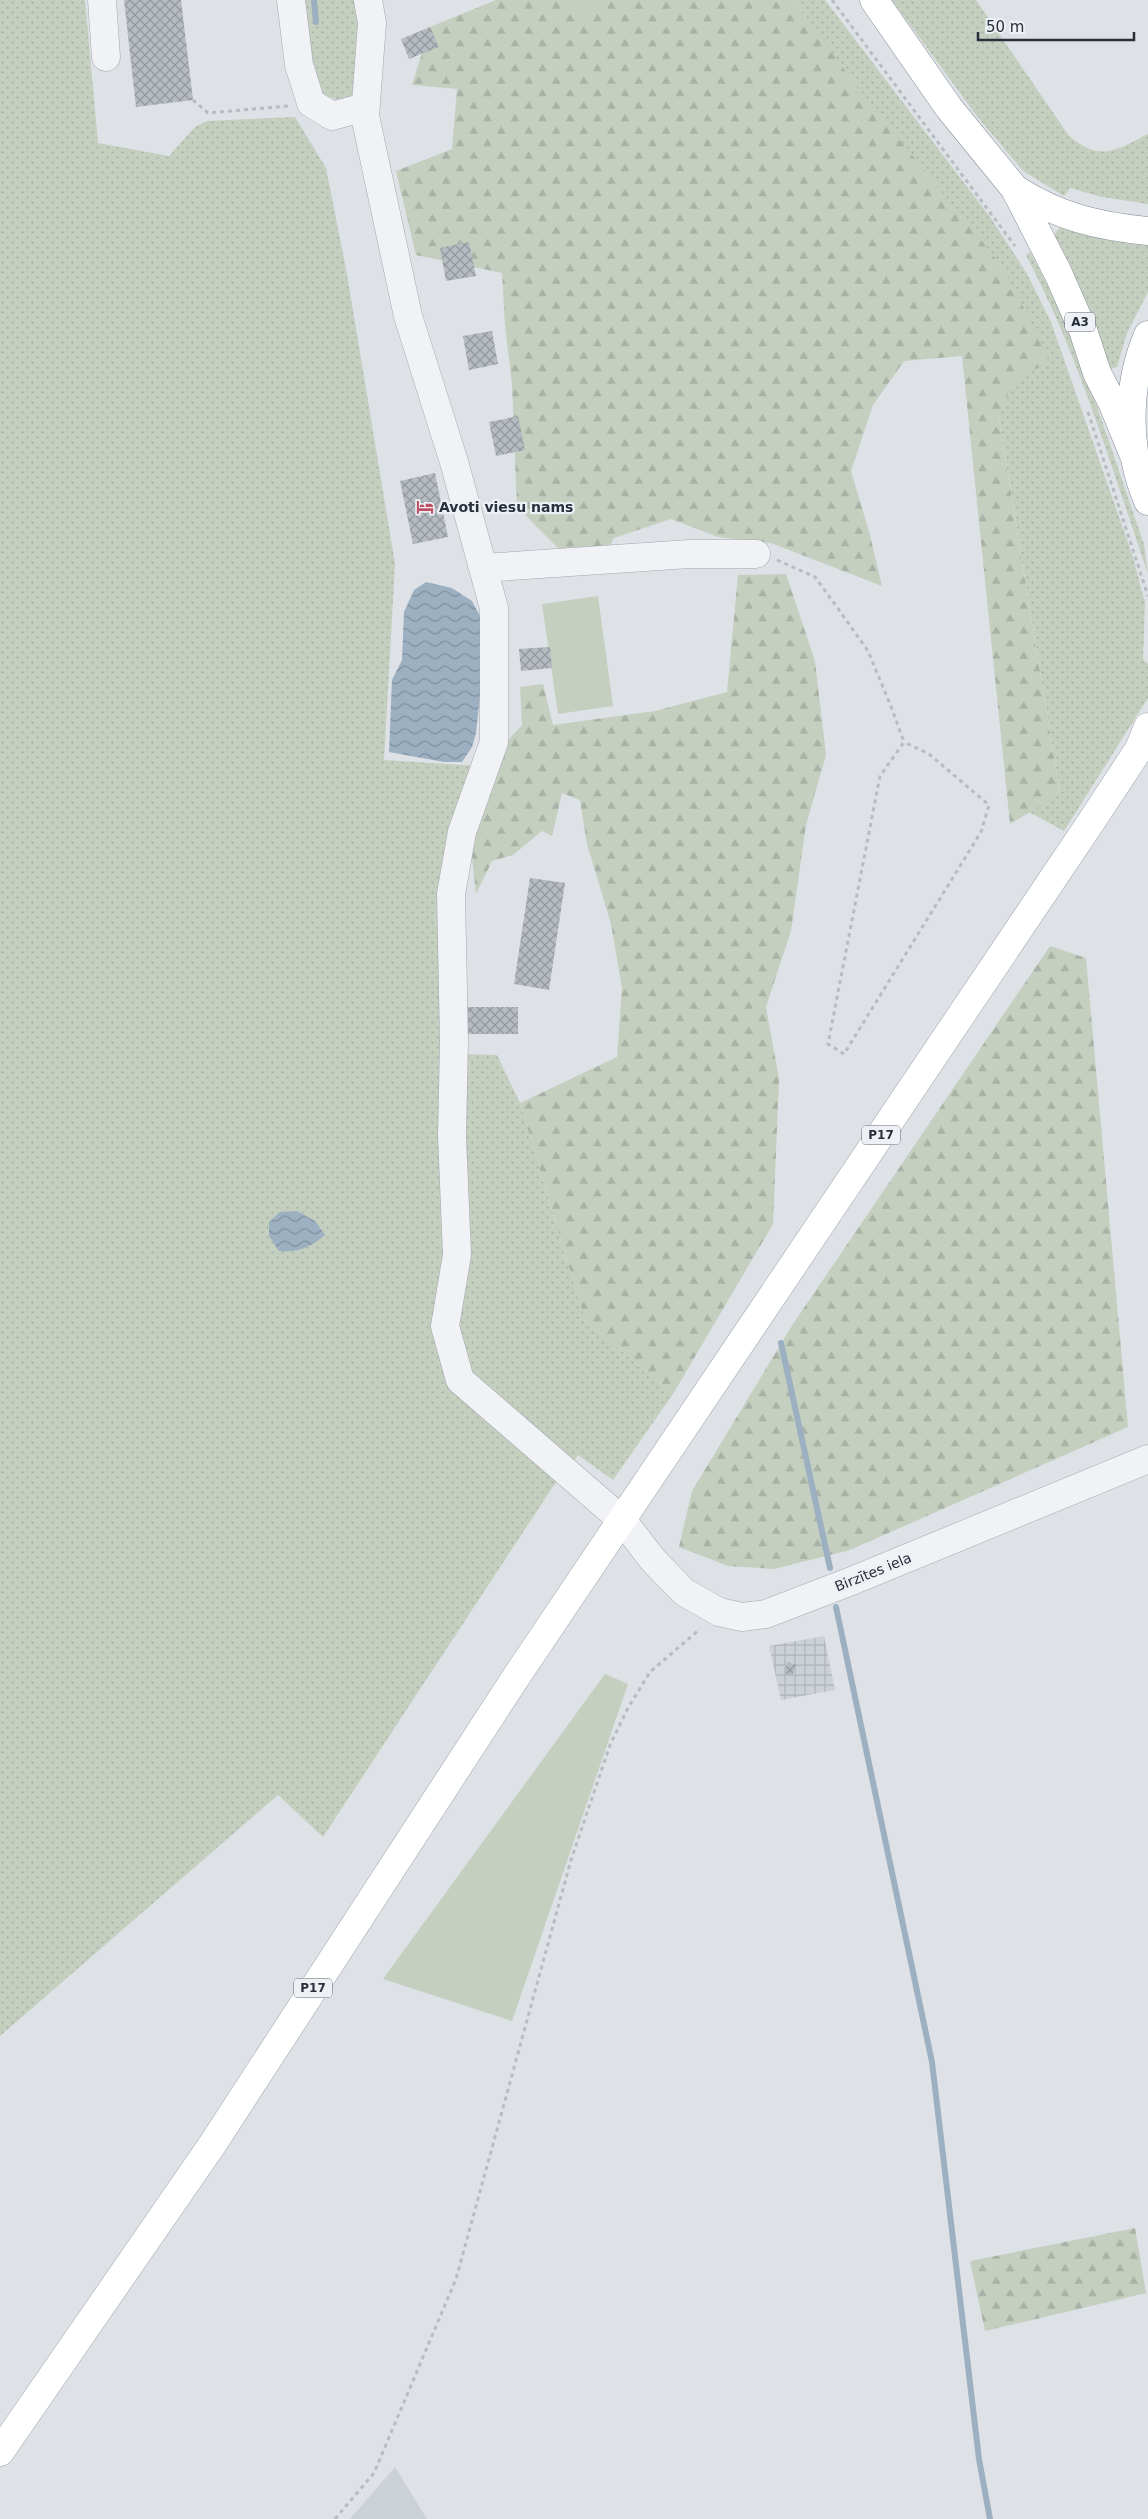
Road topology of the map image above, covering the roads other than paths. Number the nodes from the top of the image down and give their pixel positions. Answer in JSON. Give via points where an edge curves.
{"nodes":[{"id":1,"x":102,"y":0,"type":"edge"},
{"id":2,"x":291,"y":0,"type":"edge"},
{"id":3,"x":874,"y":0,"type":"edge"},
{"id":4,"x":370,"y":11,"type":"edge"},
{"id":5,"x":106,"y":57,"type":"dead end"},
{"id":6,"x":365,"y":107,"type":"junction"},
{"id":7,"x":1015,"y":189,"type":"junction"},
{"id":8,"x":1148,"y":231,"type":"edge"},
{"id":9,"x":1148,"y":335,"type":"edge"},
{"id":10,"x":1135,"y":458,"type":"junction"},
{"id":11,"x":1148,"y":501,"type":"edge"},
{"id":12,"x":756,"y":554,"type":"road end"},
{"id":13,"x":483,"y":568,"type":"junction"},
{"id":14,"x":1145,"y":738,"type":"edge"},
{"id":15,"x":1148,"y":1459,"type":"edge"},
{"id":16,"x":623,"y":1521,"type":"junction"},
{"id":17,"x":0,"y":2452,"type":"edge"}],
"edges":[{"from":1,"to":5,"type":"street"},
{"from":2,"to":6,"type":"street","via":[[299,66],[311,103],[332,116]]},
{"from":3,"to":7,"type":"main road","number":"A3","via":[[950,108]]},
{"from":4,"to":6,"type":"street","name":"Birzītes iela"},
{"from":6,"to":13,"type":"street","name":"Birzītes iela","via":[[364,116],[408,316]]},
{"from":7,"to":8,"type":"main road","number":"A3","via":[[1040,205],[1092,224]]},
{"from":7,"to":10,"type":"main road","number":"A3","via":[[1083,330],[1097,373]]},
{"from":9,"to":10,"type":"main road","number":"A3","via":[[1136,372],[1132,400]]},
{"from":10,"to":11,"type":"main road","number":"A3"},
{"from":12,"to":13,"type":"street","via":[[690,554]]},
{"from":13,"to":16,"type":"street","name":"Birzītes iela","via":[[494,608],[494,742],[462,832],[451,894],[456,1255],[446,1326],[460,1380]]},
{"from":14,"to":16,"type":"main road","number":"P17"},
{"from":15,"to":16,"type":"street","name":"Birzītes iela","via":[[766,1614],[742,1617],[719,1612],[684,1592],[653,1560]]},
{"from":16,"to":17,"type":"main road","number":"P17","via":[[409,1839],[212,2145]]}]}
